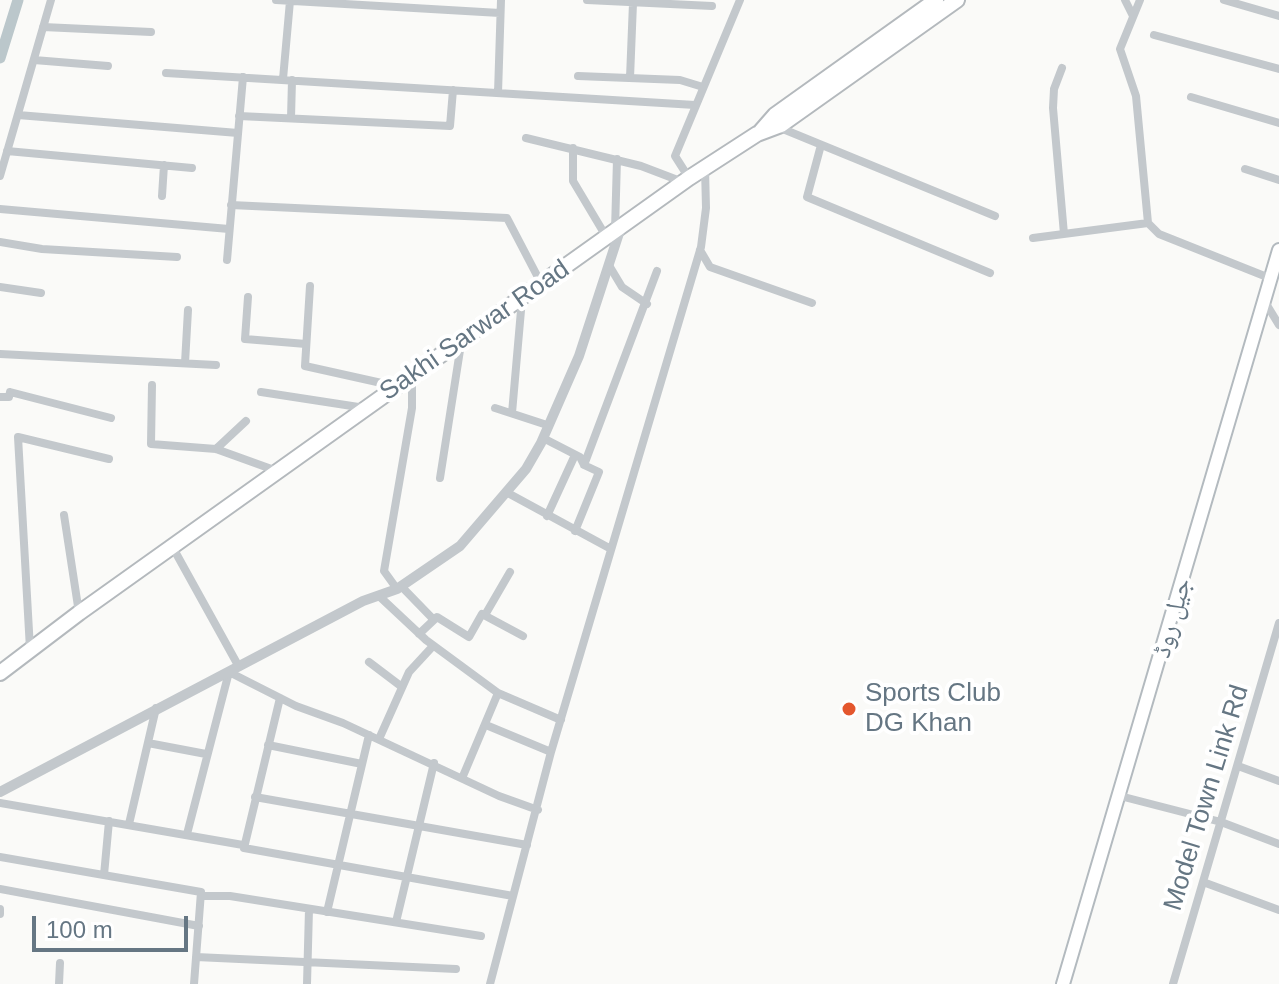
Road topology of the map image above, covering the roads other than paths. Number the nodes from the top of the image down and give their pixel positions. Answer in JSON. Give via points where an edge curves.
{"nodes":[{"id":1,"x":51,"y":0,"type":"edge"},
{"id":2,"x":276,"y":0,"type":"edge"},
{"id":3,"x":501,"y":0,"type":"edge"},
{"id":4,"x":587,"y":0,"type":"edge"},
{"id":5,"x":740,"y":0,"type":"edge"},
{"id":6,"x":957,"y":0,"type":"edge"},
{"id":7,"x":1125,"y":0,"type":"edge"},
{"id":8,"x":1140,"y":0,"type":"edge"},
{"id":9,"x":1224,"y":0,"type":"edge"},
{"id":10,"x":290,"y":1,"type":"edge"},
{"id":11,"x":931,"y":1,"type":"edge"},
{"id":12,"x":368,"y":3,"type":"edge"},
{"id":13,"x":633,"y":3,"type":"junction"},
{"id":14,"x":712,"y":6,"type":"dead end"},
{"id":15,"x":500,"y":13,"type":"junction"},
{"id":16,"x":1133,"y":16,"type":"junction"},
{"id":17,"x":1279,"y":16,"type":"edge"},
{"id":18,"x":43,"y":27,"type":"junction"},
{"id":19,"x":151,"y":32,"type":"dead end"},
{"id":20,"x":1154,"y":35,"type":"dead end"},
{"id":21,"x":34,"y":60,"type":"junction"},
{"id":22,"x":108,"y":66,"type":"dead end"},
{"id":23,"x":1062,"y":68,"type":"dead end"},
{"id":24,"x":1279,"y":69,"type":"edge"},
{"id":25,"x":166,"y":73,"type":"dead end"},
{"id":26,"x":578,"y":76,"type":"dead end"},
{"id":27,"x":243,"y":77,"type":"junction"},
{"id":28,"x":630,"y":78,"type":"junction"},
{"id":29,"x":288,"y":80,"type":"junction"},
{"id":30,"x":703,"y":87,"type":"junction"},
{"id":31,"x":453,"y":90,"type":"junction"},
{"id":32,"x":498,"y":93,"type":"junction"},
{"id":33,"x":1191,"y":97,"type":"dead end"},
{"id":34,"x":695,"y":105,"type":"junction"},
{"id":35,"x":18,"y":115,"type":"junction"},
{"id":36,"x":239,"y":116,"type":"junction"},
{"id":37,"x":291,"y":118,"type":"junction"},
{"id":38,"x":1279,"y":123,"type":"edge"},
{"id":39,"x":777,"y":127,"type":"junction"},
{"id":40,"x":238,"y":133,"type":"junction"},
{"id":41,"x":757,"y":134,"type":"junction"},
{"id":42,"x":526,"y":138,"type":"dead end"},
{"id":43,"x":821,"y":145,"type":"junction"},
{"id":44,"x":573,"y":148,"type":"junction"},
{"id":45,"x":7,"y":151,"type":"junction"},
{"id":46,"x":617,"y":159,"type":"junction"},
{"id":47,"x":164,"y":165,"type":"junction"},
{"id":48,"x":192,"y":168,"type":"dead end"},
{"id":49,"x":705,"y":168,"type":"junction"},
{"id":50,"x":1245,"y":169,"type":"dead end"},
{"id":51,"x":0,"y":176,"type":"edge"},
{"id":52,"x":686,"y":180,"type":"junction"},
{"id":53,"x":1279,"y":180,"type":"edge"},
{"id":54,"x":162,"y":196,"type":"dead end"},
{"id":55,"x":231,"y":205,"type":"junction"},
{"id":56,"x":0,"y":209,"type":"edge"},
{"id":57,"x":995,"y":216,"type":"dead end"},
{"id":58,"x":1148,"y":223,"type":"junction"},
{"id":59,"x":229,"y":229,"type":"junction"},
{"id":60,"x":614,"y":232,"type":"junction"},
{"id":61,"x":1064,"y":234,"type":"junction"},
{"id":62,"x":1033,"y":238,"type":"dead end"},
{"id":63,"x":0,"y":242,"type":"edge"},
{"id":64,"x":700,"y":250,"type":"junction"},
{"id":65,"x":1279,"y":253,"type":"edge"},
{"id":66,"x":177,"y":257,"type":"dead end"},
{"id":67,"x":227,"y":260,"type":"dead end"},
{"id":68,"x":610,"y":267,"type":"junction"},
{"id":69,"x":657,"y":271,"type":"dead end"},
{"id":70,"x":990,"y":273,"type":"dead end"},
{"id":71,"x":1272,"y":279,"type":"junction"},
{"id":72,"x":542,"y":285,"type":"junction"},
{"id":73,"x":310,"y":286,"type":"dead end"},
{"id":74,"x":0,"y":287,"type":"edge"},
{"id":75,"x":41,"y":293,"type":"dead end"},
{"id":76,"x":248,"y":297,"type":"dead end"},
{"id":77,"x":522,"y":299,"type":"junction"},
{"id":78,"x":1265,"y":302,"type":"junction"},
{"id":79,"x":812,"y":303,"type":"dead end"},
{"id":80,"x":647,"y":304,"type":"junction"},
{"id":81,"x":1279,"y":306,"type":"edge"},
{"id":82,"x":188,"y":310,"type":"dead end"},
{"id":83,"x":1279,"y":325,"type":"edge"},
{"id":84,"x":306,"y":344,"type":"junction"},
{"id":85,"x":461,"y":344,"type":"junction"},
{"id":86,"x":0,"y":354,"type":"edge"},
{"id":87,"x":185,"y":363,"type":"junction"},
{"id":88,"x":216,"y":365,"type":"dead end"},
{"id":89,"x":412,"y":374,"type":"junction"},
{"id":90,"x":152,"y":385,"type":"dead end"},
{"id":91,"x":395,"y":386,"type":"junction"},
{"id":92,"x":261,"y":392,"type":"dead end"},
{"id":93,"x":0,"y":397,"type":"edge"},
{"id":94,"x":365,"y":408,"type":"junction"},
{"id":95,"x":495,"y":408,"type":"dead end"},
{"id":96,"x":512,"y":413,"type":"junction"},
{"id":97,"x":111,"y":418,"type":"dead end"},
{"id":98,"x":246,"y":421,"type":"dead end"},
{"id":99,"x":547,"y":425,"type":"junction"},
{"id":100,"x":543,"y":438,"type":"junction"},
{"id":101,"x":216,"y":449,"type":"junction"},
{"id":102,"x":575,"y":455,"type":"junction"},
{"id":103,"x":109,"y":459,"type":"dead end"},
{"id":104,"x":584,"y":465,"type":"junction"},
{"id":105,"x":277,"y":471,"type":"junction"},
{"id":106,"x":440,"y":478,"type":"dead end"},
{"id":107,"x":506,"y":492,"type":"junction"},
{"id":108,"x":64,"y":515,"type":"dead end"},
{"id":109,"x":547,"y":516,"type":"junction"},
{"id":110,"x":575,"y":531,"type":"junction"},
{"id":111,"x":172,"y":546,"type":"junction"},
{"id":112,"x":611,"y":549,"type":"junction"},
{"id":113,"x":510,"y":572,"type":"dead end"},
{"id":114,"x":399,"y":588,"type":"junction"},
{"id":115,"x":379,"y":596,"type":"junction"},
{"id":116,"x":79,"y":613,"type":"junction"},
{"id":117,"x":485,"y":615,"type":"junction"},
{"id":118,"x":434,"y":620,"type":"junction"},
{"id":119,"x":1279,"y":623,"type":"edge"},
{"id":120,"x":419,"y":634,"type":"junction"},
{"id":121,"x":523,"y":636,"type":"dead end"},
{"id":122,"x":433,"y":646,"type":"junction"},
{"id":123,"x":30,"y":650,"type":"junction"},
{"id":124,"x":369,"y":662,"type":"dead end"},
{"id":125,"x":234,"y":670,"type":"junction"},
{"id":126,"x":0,"y":673,"type":"edge"},
{"id":127,"x":402,"y":687,"type":"junction"},
{"id":128,"x":498,"y":693,"type":"junction"},
{"id":129,"x":280,"y":698,"type":"junction"},
{"id":130,"x":156,"y":707,"type":"junction"},
{"id":131,"x":561,"y":720,"type":"junction"},
{"id":132,"x":486,"y":725,"type":"junction"},
{"id":133,"x":369,"y":735,"type":"junction"},
{"id":134,"x":379,"y":739,"type":"junction"},
{"id":135,"x":148,"y":743,"type":"junction"},
{"id":136,"x":268,"y":745,"type":"junction"},
{"id":137,"x":551,"y":752,"type":"junction"},
{"id":138,"x":206,"y":754,"type":"junction"},
{"id":139,"x":434,"y":763,"type":"junction"},
{"id":140,"x":362,"y":764,"type":"junction"},
{"id":141,"x":1238,"y":766,"type":"junction"},
{"id":142,"x":463,"y":776,"type":"junction"},
{"id":143,"x":1279,"y":781,"type":"edge"},
{"id":144,"x":0,"y":792,"type":"edge"},
{"id":145,"x":1120,"y":796,"type":"junction"},
{"id":146,"x":255,"y":797,"type":"junction"},
{"id":147,"x":0,"y":803,"type":"edge"},
{"id":148,"x":538,"y":810,"type":"junction"},
{"id":149,"x":350,"y":813,"type":"junction"},
{"id":150,"x":109,"y":821,"type":"junction"},
{"id":151,"x":1221,"y":822,"type":"junction"},
{"id":152,"x":129,"y":824,"type":"junction"},
{"id":153,"x":418,"y":826,"type":"junction"},
{"id":154,"x":187,"y":834,"type":"junction"},
{"id":155,"x":1279,"y":844,"type":"edge"},
{"id":156,"x":243,"y":845,"type":"junction"},
{"id":157,"x":527,"y":845,"type":"junction"},
{"id":158,"x":0,"y":857,"type":"edge"},
{"id":159,"x":339,"y":864,"type":"junction"},
{"id":160,"x":406,"y":874,"type":"junction"},
{"id":161,"x":104,"y":875,"type":"junction"},
{"id":162,"x":1203,"y":882,"type":"junction"},
{"id":163,"x":0,"y":889,"type":"edge"},
{"id":164,"x":201,"y":896,"type":"junction"},
{"id":165,"x":513,"y":896,"type":"junction"},
{"id":166,"x":309,"y":909,"type":"junction"},
{"id":167,"x":1279,"y":910,"type":"edge"},
{"id":168,"x":327,"y":912,"type":"junction"},
{"id":169,"x":396,"y":922,"type":"junction"},
{"id":170,"x":199,"y":926,"type":"junction"},
{"id":171,"x":481,"y":936,"type":"dead end"},
{"id":172,"x":196,"y":957,"type":"junction"},
{"id":173,"x":307,"y":962,"type":"junction"},
{"id":174,"x":60,"y":963,"type":"dead end"},
{"id":175,"x":456,"y":969,"type":"dead end"},
{"id":176,"x":59,"y":984,"type":"edge"},
{"id":177,"x":194,"y":984,"type":"edge"},
{"id":178,"x":307,"y":984,"type":"edge"},
{"id":179,"x":490,"y":984,"type":"edge"},
{"id":180,"x":1063,"y":984,"type":"edge"},
{"id":181,"x":1173,"y":984,"type":"edge"}],
"edges":[{"from":1,"to":18,"type":"street"},
{"from":2,"to":10,"type":"street"},
{"from":3,"to":15,"type":"street"},
{"from":4,"to":13,"type":"street"},
{"from":5,"to":30,"type":"street"},
{"from":6,"to":39,"type":"highway","name":"Sakhi Sarwar Road"},
{"from":7,"to":16,"type":"street"},
{"from":8,"to":16,"type":"street"},
{"from":9,"to":17,"type":"street"},
{"from":10,"to":12,"type":"street"},
{"from":10,"to":29,"type":"street"},
{"from":11,"to":41,"type":"highway","via":[[775,115]]},
{"from":12,"to":15,"type":"street"},
{"from":13,"to":14,"type":"street"},
{"from":13,"to":28,"type":"street"},
{"from":15,"to":32,"type":"street"},
{"from":16,"to":58,"type":"street","via":[[1120,49],[1136,96]]},
{"from":18,"to":19,"type":"street"},
{"from":18,"to":21,"type":"street"},
{"from":20,"to":24,"type":"street"},
{"from":21,"to":22,"type":"street"},
{"from":21,"to":35,"type":"street"},
{"from":23,"to":61,"type":"street","via":[[1053,108]]},
{"from":25,"to":27,"type":"street"},
{"from":26,"to":28,"type":"street"},
{"from":27,"to":29,"type":"street"},
{"from":27,"to":36,"type":"street"},
{"from":28,"to":30,"type":"street","via":[[680,80]]},
{"from":29,"to":31,"type":"street"},
{"from":29,"to":37,"type":"street"},
{"from":30,"to":34,"type":"street"},
{"from":31,"to":32,"type":"street"},
{"from":31,"to":37,"type":"street","via":[[450,126]]},
{"from":32,"to":34,"type":"street"},
{"from":33,"to":38,"type":"street"},
{"from":34,"to":52,"type":"street","via":[[675,156]]},
{"from":35,"to":40,"type":"street"},
{"from":35,"to":45,"type":"street"},
{"from":36,"to":37,"type":"street"},
{"from":36,"to":40,"type":"street"},
{"from":39,"to":41,"type":"highway","name":"Sakhi Sarwar Road"},
{"from":39,"to":43,"type":"street"},
{"from":40,"to":55,"type":"street"},
{"from":41,"to":49,"type":"highway","name":"Sakhi Sarwar Road"},
{"from":42,"to":44,"type":"street"},
{"from":43,"to":57,"type":"street"},
{"from":43,"to":70,"type":"street","via":[[807,197]]},
{"from":44,"to":46,"type":"street"},
{"from":44,"to":60,"type":"street","via":[[573,181]]},
{"from":45,"to":47,"type":"street"},
{"from":45,"to":51,"type":"street"},
{"from":46,"to":52,"type":"street"},
{"from":46,"to":60,"type":"street"},
{"from":47,"to":48,"type":"street"},
{"from":47,"to":54,"type":"street"},
{"from":49,"to":52,"type":"highway","name":"Sakhi Sarwar Road"},
{"from":49,"to":64,"type":"street"},
{"from":50,"to":53,"type":"street"},
{"from":52,"to":60,"type":"highway","name":"Sakhi Sarwar Road"},
{"from":55,"to":59,"type":"street"},
{"from":55,"to":72,"type":"street","via":[[507,218]]},
{"from":56,"to":59,"type":"street"},
{"from":58,"to":61,"type":"street"},
{"from":58,"to":71,"type":"street","via":[[1159,234]]},
{"from":59,"to":67,"type":"street"},
{"from":60,"to":68,"type":"street"},
{"from":60,"to":72,"type":"highway","name":"Sakhi Sarwar Road"},
{"from":61,"to":62,"type":"street"},
{"from":63,"to":66,"type":"street"},
{"from":64,"to":79,"type":"street","via":[[710,267]]},
{"from":64,"to":112,"type":"street"},
{"from":65,"to":71,"type":"main road","name":"جیل روڈ"},
{"from":68,"to":80,"type":"street","via":[[622,287]]},
{"from":68,"to":99,"type":"street","via":[[574,370]]},
{"from":69,"to":80,"type":"street"},
{"from":71,"to":78,"type":"main road","name":"جیل روڈ"},
{"from":72,"to":77,"type":"highway","name":"Sakhi Sarwar Road"},
{"from":73,"to":84,"type":"street"},
{"from":74,"to":75,"type":"street"},
{"from":76,"to":84,"type":"street","via":[[245,339]]},
{"from":77,"to":85,"type":"highway","name":"Sakhi Sarwar Road"},
{"from":77,"to":96,"type":"street"},
{"from":78,"to":81,"type":"street"},
{"from":78,"to":83,"type":"street"},
{"from":78,"to":145,"type":"main road","name":"جیل روڈ"},
{"from":80,"to":104,"type":"street"},
{"from":82,"to":87,"type":"street"},
{"from":84,"to":91,"type":"street","via":[[305,366]]},
{"from":85,"to":89,"type":"highway","name":"Sakhi Sarwar Road"},
{"from":85,"to":106,"type":"street"},
{"from":86,"to":87,"type":"street"},
{"from":87,"to":88,"type":"street"},
{"from":89,"to":91,"type":"highway","name":"Sakhi Sarwar Road"},
{"from":89,"to":114,"type":"street","via":[[412,408],[384,571]]},
{"from":90,"to":101,"type":"street","via":[[151,444]]},
{"from":91,"to":94,"type":"highway","name":"Sakhi Sarwar Road"},
{"from":92,"to":94,"type":"street"},
{"from":93,"to":97,"type":"street","via":[[9,397],[10,392]]},
{"from":94,"to":105,"type":"highway","name":"Sakhi Sarwar Road"},
{"from":95,"to":96,"type":"street"},
{"from":96,"to":99,"type":"street"},
{"from":98,"to":101,"type":"street"},
{"from":99,"to":100,"type":"street"},
{"from":100,"to":102,"type":"street"},
{"from":100,"to":107,"type":"street"},
{"from":101,"to":105,"type":"street"},
{"from":102,"to":104,"type":"street"},
{"from":102,"to":109,"type":"street"},
{"from":103,"to":123,"type":"street","via":[[18,437]]},
{"from":104,"to":110,"type":"street","via":[[599,472]]},
{"from":105,"to":111,"type":"highway","name":"Sakhi Sarwar Road"},
{"from":107,"to":109,"type":"street"},
{"from":107,"to":114,"type":"street","via":[[460,546]]},
{"from":108,"to":116,"type":"street"},
{"from":109,"to":110,"type":"street"},
{"from":110,"to":112,"type":"street"},
{"from":111,"to":116,"type":"highway","name":"Sakhi Sarwar Road"},
{"from":111,"to":125,"type":"street"},
{"from":112,"to":131,"type":"street"},
{"from":113,"to":117,"type":"street"},
{"from":114,"to":115,"type":"street"},
{"from":114,"to":118,"type":"street"},
{"from":115,"to":120,"type":"street"},
{"from":115,"to":125,"type":"street"},
{"from":116,"to":123,"type":"highway","name":"Sakhi Sarwar Road"},
{"from":117,"to":118,"type":"street","via":[[469,637],[437,617]]},
{"from":117,"to":121,"type":"street"},
{"from":118,"to":120,"type":"street"},
{"from":119,"to":141,"type":"street","name":"Model Town Link Rd"},
{"from":120,"to":122,"type":"street"},
{"from":122,"to":127,"type":"street"},
{"from":122,"to":128,"type":"street"},
{"from":123,"to":126,"type":"highway","name":"Sakhi Sarwar Road"},
{"from":124,"to":127,"type":"street"},
{"from":125,"to":129,"type":"street"},
{"from":125,"to":130,"type":"street"},
{"from":125,"to":138,"type":"street"},
{"from":127,"to":134,"type":"street"},
{"from":128,"to":131,"type":"street"},
{"from":128,"to":132,"type":"street"},
{"from":129,"to":133,"type":"street"},
{"from":129,"to":136,"type":"street"},
{"from":130,"to":135,"type":"street"},
{"from":130,"to":144,"type":"street"},
{"from":131,"to":137,"type":"street"},
{"from":132,"to":137,"type":"street"},
{"from":132,"to":142,"type":"street"},
{"from":133,"to":134,"type":"street"},
{"from":133,"to":140,"type":"street"},
{"from":134,"to":139,"type":"street"},
{"from":135,"to":138,"type":"street"},
{"from":135,"to":152,"type":"street"},
{"from":136,"to":140,"type":"street"},
{"from":136,"to":146,"type":"street"},
{"from":137,"to":148,"type":"street"},
{"from":138,"to":154,"type":"street"},
{"from":139,"to":142,"type":"street"},
{"from":139,"to":153,"type":"street"},
{"from":140,"to":149,"type":"street"},
{"from":141,"to":143,"type":"street"},
{"from":141,"to":151,"type":"street","name":"Model Town Link Rd"},
{"from":142,"to":148,"type":"street"},
{"from":145,"to":151,"type":"street"},
{"from":145,"to":180,"type":"main road","name":"جیل روڈ"},
{"from":146,"to":149,"type":"street"},
{"from":146,"to":156,"type":"street"},
{"from":147,"to":150,"type":"street"},
{"from":148,"to":157,"type":"street"},
{"from":149,"to":153,"type":"street"},
{"from":149,"to":159,"type":"street"},
{"from":150,"to":152,"type":"street"},
{"from":150,"to":161,"type":"street"},
{"from":151,"to":155,"type":"street"},
{"from":151,"to":162,"type":"street","name":"Model Town Link Rd"},
{"from":152,"to":154,"type":"street"},
{"from":153,"to":157,"type":"street"},
{"from":153,"to":160,"type":"street"},
{"from":154,"to":156,"type":"street"},
{"from":156,"to":159,"type":"street"},
{"from":157,"to":165,"type":"street"},
{"from":158,"to":161,"type":"street"},
{"from":159,"to":160,"type":"street"},
{"from":159,"to":168,"type":"street"},
{"from":160,"to":165,"type":"street"},
{"from":160,"to":169,"type":"street"},
{"from":161,"to":164,"type":"street"},
{"from":162,"to":167,"type":"street"},
{"from":162,"to":181,"type":"street","name":"Model Town Link Rd"},
{"from":163,"to":170,"type":"street"},
{"from":164,"to":166,"type":"street"},
{"from":164,"to":170,"type":"street"},
{"from":165,"to":179,"type":"street"},
{"from":166,"to":168,"type":"street"},
{"from":166,"to":173,"type":"street"},
{"from":168,"to":169,"type":"street"},
{"from":169,"to":171,"type":"street"},
{"from":170,"to":172,"type":"street"},
{"from":172,"to":173,"type":"street"},
{"from":172,"to":177,"type":"street"},
{"from":173,"to":175,"type":"street"},
{"from":173,"to":178,"type":"street"},
{"from":174,"to":176,"type":"street"}]}
